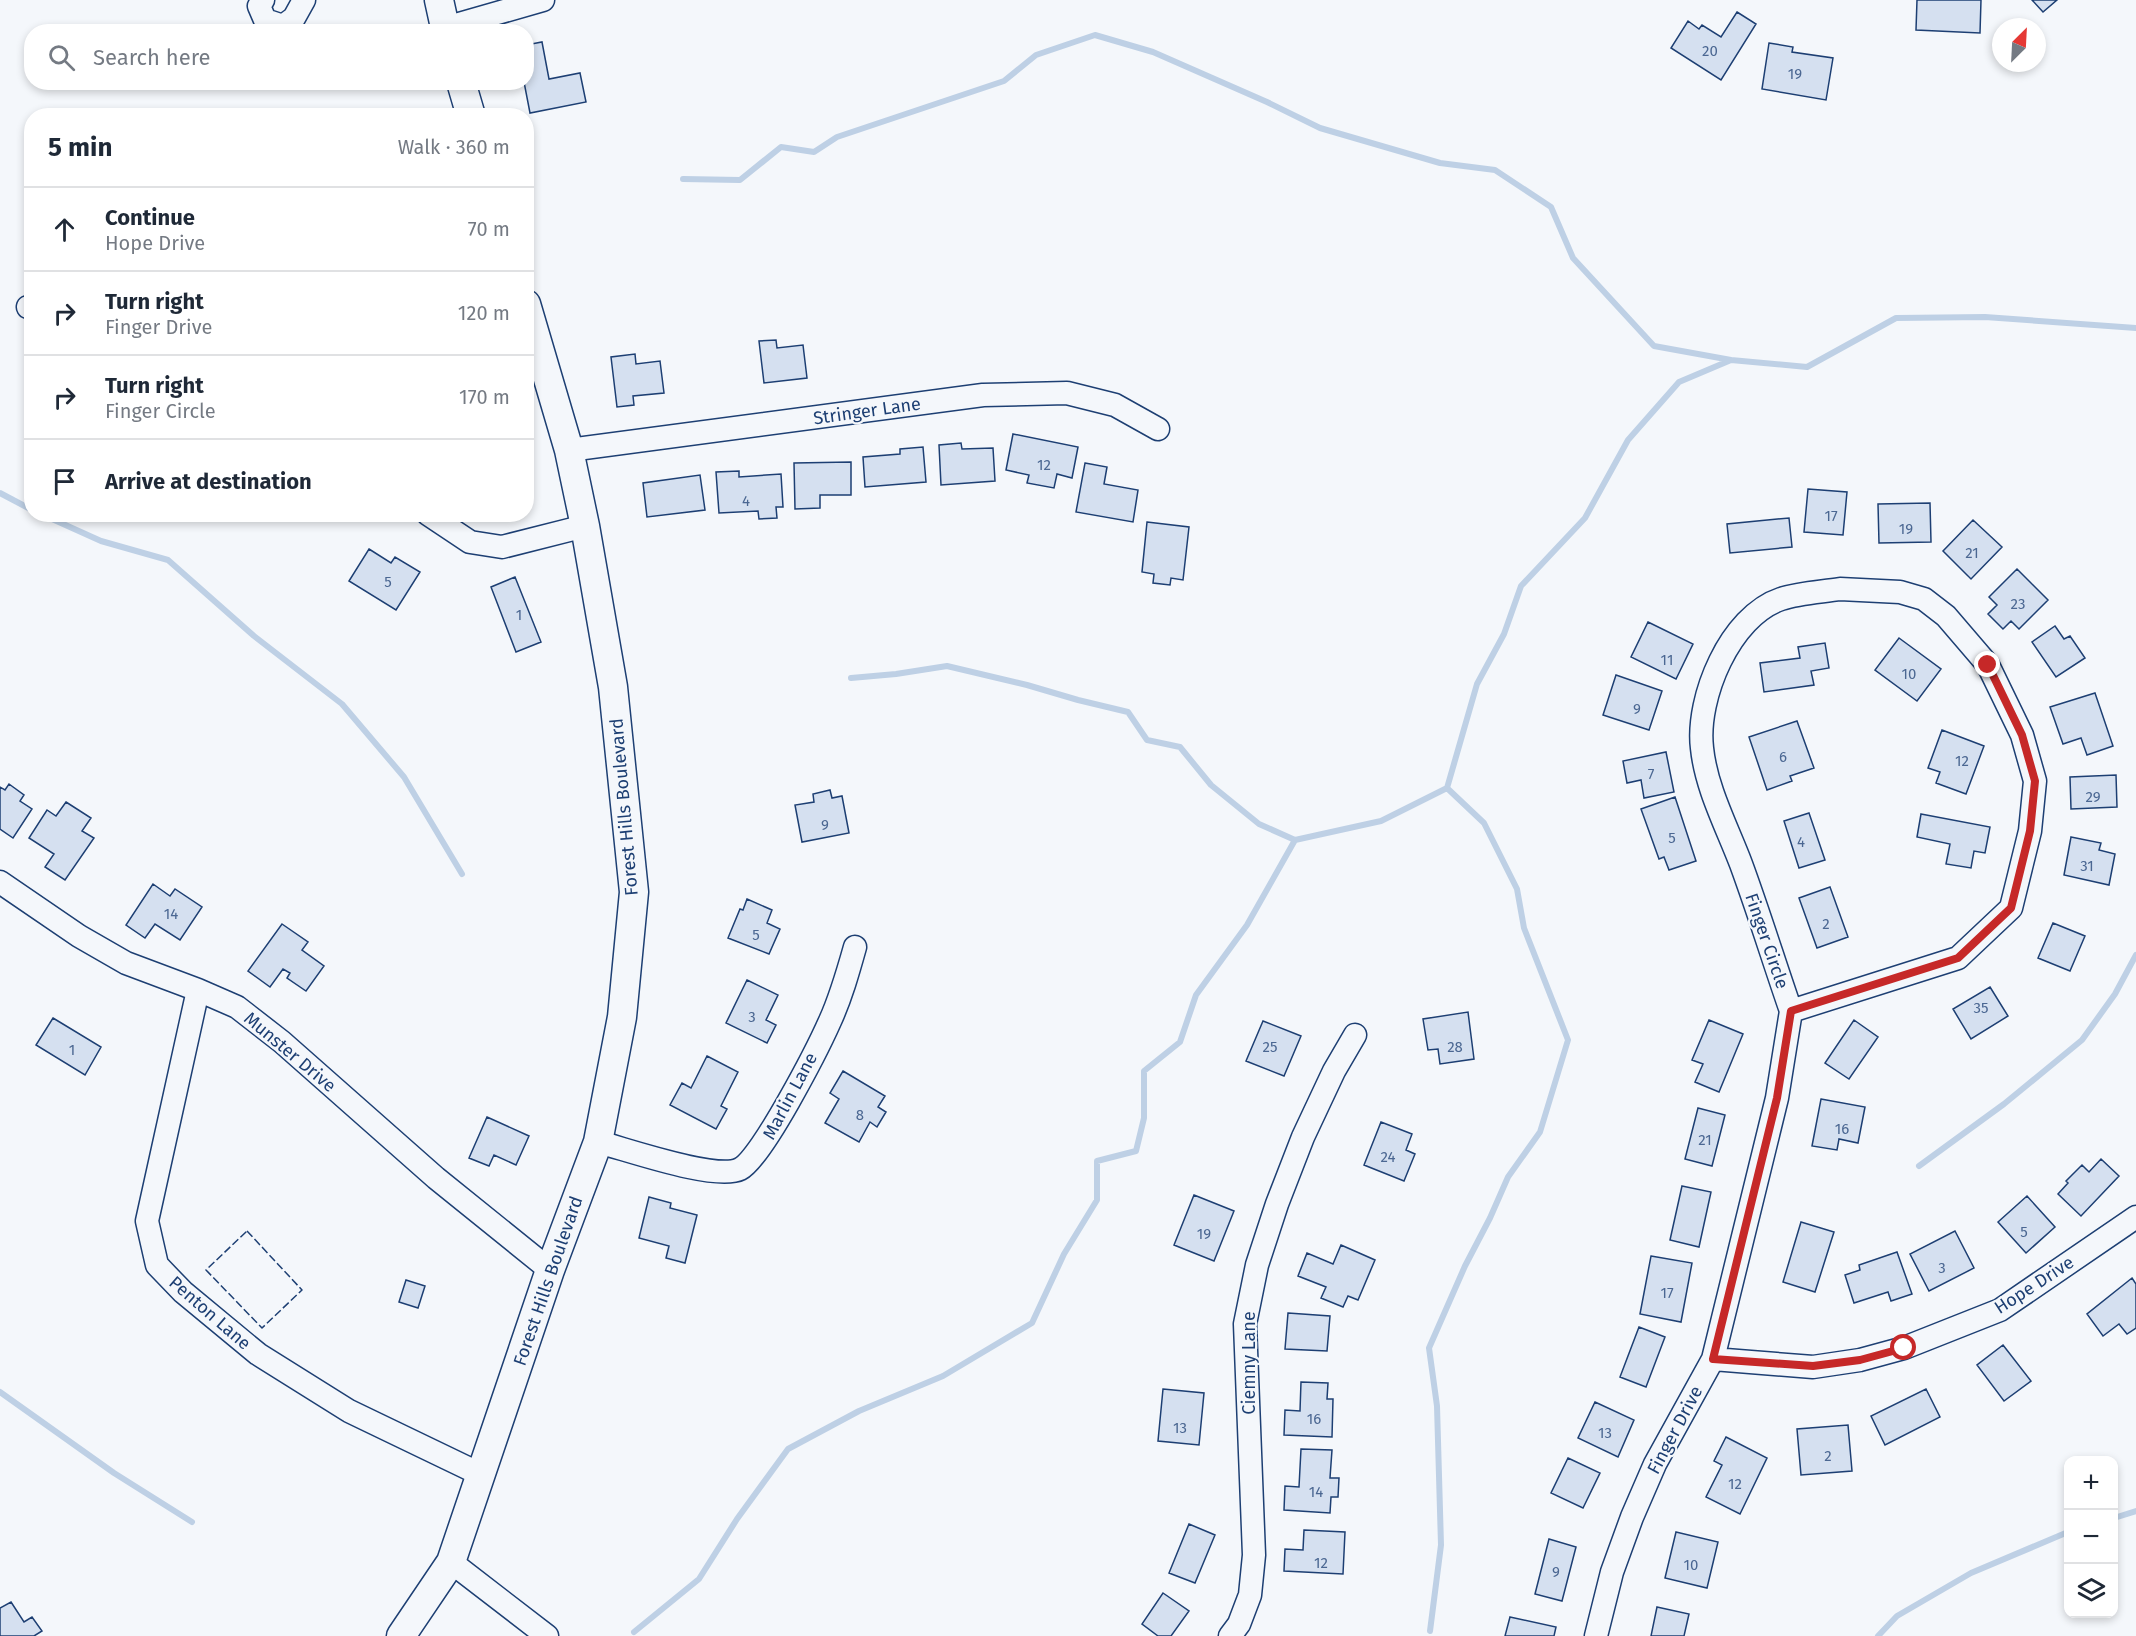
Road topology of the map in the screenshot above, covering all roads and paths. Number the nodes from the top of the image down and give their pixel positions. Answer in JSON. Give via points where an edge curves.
{"nodes":[{"id":1,"x":263,"y":0,"type":"edge"},
{"id":2,"x":304,"y":0,"type":"edge"},
{"id":3,"x":439,"y":0,"type":"edge"},
{"id":4,"x":543,"y":0,"type":"edge"},
{"id":5,"x":277,"y":24,"type":"edge"},
{"id":6,"x":286,"y":24,"type":"edge"},
{"id":7,"x":445,"y":24,"type":"edge"},
{"id":8,"x":465,"y":24,"type":"edge"},
{"id":9,"x":463,"y":90,"type":"edge"},
{"id":10,"x":469,"y":108,"type":"edge"},
{"id":11,"x":534,"y":331,"type":"edge"},
{"id":12,"x":1158,"y":429,"type":"dead end"},
{"id":13,"x":569,"y":450,"type":"junction"},
{"id":14,"x":440,"y":522,"type":"edge"},
{"id":15,"x":585,"y":526,"type":"junction"},
{"id":16,"x":0,"y":882,"type":"edge"},
{"id":17,"x":855,"y":947,"type":"dead end"},
{"id":18,"x":198,"y":990,"type":"junction"},
{"id":19,"x":1791,"y":1011,"type":"junction"},
{"id":20,"x":1355,"y":1035,"type":"dead end"},
{"id":21,"x":598,"y":1142,"type":"junction"},
{"id":22,"x":2136,"y":1217,"type":"edge"},
{"id":23,"x":550,"y":1270,"type":"junction"},
{"id":24,"x":1713,"y":1359,"type":"junction"},
{"id":25,"x":482,"y":1475,"type":"junction"},
{"id":26,"x":451,"y":1563,"type":"junction"},
{"id":27,"x":401,"y":1636,"type":"edge"},
{"id":28,"x":547,"y":1636,"type":"edge"},
{"id":29,"x":1230,"y":1636,"type":"edge"},
{"id":30,"x":1596,"y":1636,"type":"edge"}],
"edges":[{"from":1,"to":5,"type":"street","via":[[259,6],[265,20]]},
{"from":2,"to":6,"type":"street"},
{"from":3,"to":7,"type":"main road"},
{"from":4,"to":8,"type":"street"},
{"from":9,"to":10,"type":"main road"},
{"from":11,"to":13,"type":"main road","name":"Forest Hills Boulevard"},
{"from":12,"to":13,"type":"street","name":"Stringer Lane","via":[[1115,405],[1067,393],[983,395]]},
{"from":13,"to":15,"type":"main road","name":"Forest Hills Boulevard"},
{"from":14,"to":15,"type":"street","via":[[470,542],[502,547]]},
{"from":15,"to":21,"type":"main road","name":"Forest Hills Boulevard","via":[[613,687],[634,891],[622,1017]]},
{"from":16,"to":18,"type":"street","name":"Munster Drive","via":[[126,963]]},
{"from":17,"to":21,"type":"street","name":"Marlin Lane","via":[[845,984],[824,1032],[762,1147],[740,1169],[718,1172],[695,1168]]},
{"from":18,"to":23,"type":"street","name":"Munster Drive","via":[[237,1007],[282,1042],[436,1178]]},
{"from":18,"to":25,"type":"street","name":"Penton Lane","via":[[147,1221],[157,1265],[183,1292],[258,1354],[349,1410]]},
{"from":19,"to":19,"type":"street","name":"Finger Circle","via":[[1958,958],[2011,908],[2030,831],[2035,781],[2022,735],[1988,665],[1946,616],[1924,599],[1900,592],[1840,589],[1780,599],[1757,613],[1739,632],[1719,662],[1708,695],[1702,746],[1706,772]]},
{"from":19,"to":24,"type":"street","name":"Finger Drive","via":[[1777,1098]]},
{"from":20,"to":29,"type":"street","name":"Ciemny Lane","via":[[1304,1137],[1257,1265],[1245,1324],[1254,1555],[1250,1595]]},
{"from":21,"to":23,"type":"main road","name":"Forest Hills Boulevard"},
{"from":22,"to":24,"type":"street","name":"Hope Drive","via":[[2000,1310],[1904,1348],[1860,1360],[1813,1366]]},
{"from":23,"to":25,"type":"main road","name":"Forest Hills Boulevard"},
{"from":24,"to":30,"type":"street","name":"Finger Drive","via":[[1655,1464],[1632,1517],[1612,1572]]},
{"from":25,"to":26,"type":"main road","name":"Forest Hills Boulevard"},
{"from":26,"to":27,"type":"main road","name":"Forest Hills Boulevard"},
{"from":26,"to":28,"type":"street"}]}
